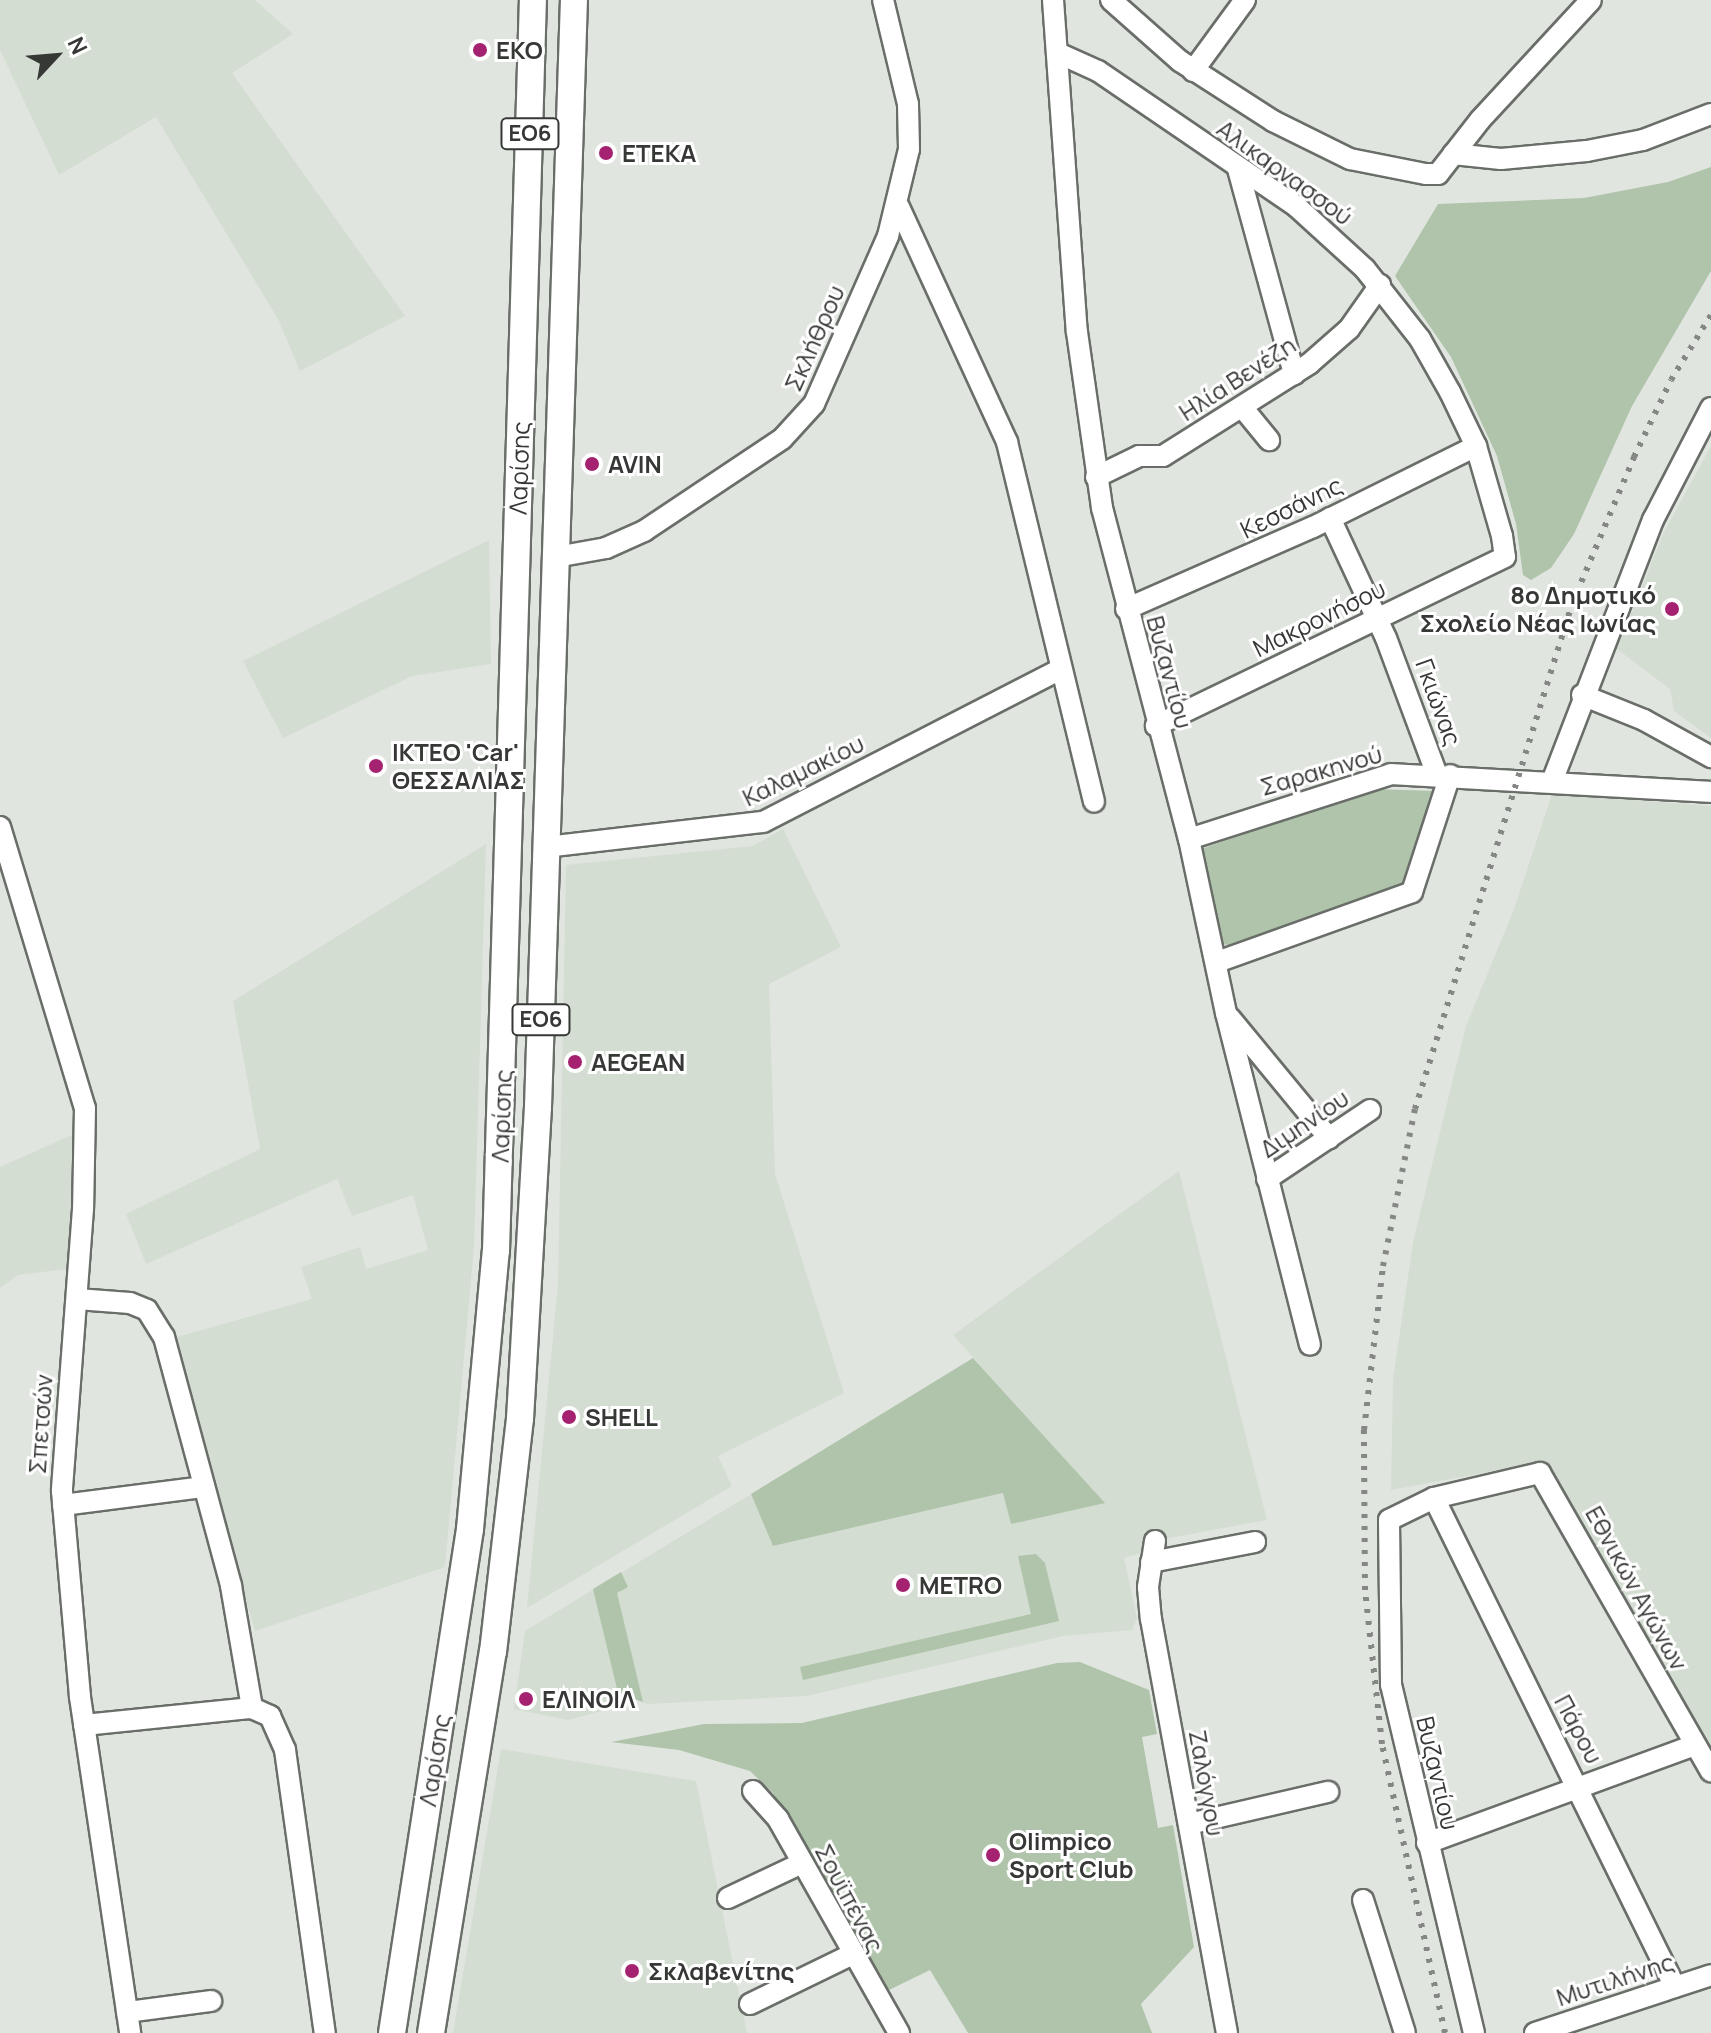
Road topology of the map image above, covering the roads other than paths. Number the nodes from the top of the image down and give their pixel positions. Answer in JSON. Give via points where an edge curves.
{"nodes":[{"id":1,"x":533,"y":0,"type":"edge"},
{"id":2,"x":574,"y":0,"type":"edge"},
{"id":3,"x":883,"y":0,"type":"edge"},
{"id":4,"x":1053,"y":0,"type":"edge"},
{"id":5,"x":1111,"y":0,"type":"edge"},
{"id":6,"x":1245,"y":0,"type":"edge"},
{"id":7,"x":1591,"y":0,"type":"edge"},
{"id":8,"x":1058,"y":53,"type":"junction"},
{"id":9,"x":1193,"y":71,"type":"junction"},
{"id":10,"x":1711,"y":114,"type":"edge"},
{"id":11,"x":1453,"y":154,"type":"junction"},
{"id":12,"x":1238,"y":169,"type":"junction"},
{"id":13,"x":899,"y":207,"type":"junction"},
{"id":14,"x":1380,"y":285,"type":"junction"},
{"id":15,"x":1294,"y":374,"type":"junction"},
{"id":16,"x":1242,"y":407,"type":"junction"},
{"id":17,"x":1711,"y":408,"type":"edge"},
{"id":18,"x":1269,"y":440,"type":"dead end"},
{"id":19,"x":1476,"y":446,"type":"junction"},
{"id":20,"x":1096,"y":477,"type":"junction"},
{"id":21,"x":1330,"y":518,"type":"junction"},
{"id":22,"x":556,"y":557,"type":"junction"},
{"id":23,"x":1505,"y":557,"type":"joint"},
{"id":24,"x":1126,"y":609,"type":"junction"},
{"id":25,"x":1378,"y":618,"type":"junction"},
{"id":26,"x":1061,"y":669,"type":"junction"},
{"id":27,"x":1582,"y":695,"type":"junction"},
{"id":28,"x":1156,"y":726,"type":"junction"},
{"id":29,"x":1711,"y":757,"type":"edge"},
{"id":30,"x":1444,"y":775,"type":"junction"},
{"id":31,"x":1553,"y":779,"type":"junction"},
{"id":32,"x":1711,"y":792,"type":"edge"},
{"id":33,"x":1094,"y":802,"type":"dead end"},
{"id":34,"x":0,"y":827,"type":"edge"},
{"id":35,"x":1189,"y":839,"type":"junction"},
{"id":36,"x":546,"y":847,"type":"junction"},
{"id":37,"x":1217,"y":962,"type":"junction"},
{"id":38,"x":1226,"y":1013,"type":"junction"},
{"id":39,"x":1370,"y":1110,"type":"dead end"},
{"id":40,"x":1329,"y":1138,"type":"junction"},
{"id":41,"x":1267,"y":1179,"type":"junction"},
{"id":42,"x":77,"y":1299,"type":"junction"},
{"id":43,"x":1310,"y":1345,"type":"dead end"},
{"id":44,"x":204,"y":1487,"type":"junction"},
{"id":45,"x":1434,"y":1498,"type":"junction"},
{"id":46,"x":63,"y":1505,"type":"junction"},
{"id":47,"x":1155,"y":1541,"type":"dead end"},
{"id":48,"x":1255,"y":1542,"type":"dead end"},
{"id":49,"x":1151,"y":1562,"type":"junction"},
{"id":50,"x":252,"y":1708,"type":"junction"},
{"id":51,"x":84,"y":1725,"type":"junction"},
{"id":52,"x":1695,"y":1745,"type":"junction"},
{"id":53,"x":1711,"y":1772,"type":"edge"},
{"id":54,"x":1581,"y":1789,"type":"junction"},
{"id":55,"x":753,"y":1791,"type":"dead end"},
{"id":56,"x":1328,"y":1792,"type":"dead end"},
{"id":57,"x":1189,"y":1824,"type":"junction"},
{"id":58,"x":1427,"y":1843,"type":"junction"},
{"id":59,"x":802,"y":1863,"type":"junction"},
{"id":60,"x":728,"y":1898,"type":"dead end"},
{"id":61,"x":1363,"y":1900,"type":"dead end"},
{"id":62,"x":851,"y":1955,"type":"junction"},
{"id":63,"x":1711,"y":1975,"type":"edge"},
{"id":64,"x":1675,"y":1987,"type":"junction"},
{"id":65,"x":211,"y":2001,"type":"dead end"},
{"id":66,"x":750,"y":2004,"type":"dead end"},
{"id":67,"x":128,"y":2023,"type":"edge"},
{"id":68,"x":325,"y":2033,"type":"edge"},
{"id":69,"x":392,"y":2033,"type":"edge"},
{"id":70,"x":431,"y":2033,"type":"edge"},
{"id":71,"x":899,"y":2033,"type":"edge"},
{"id":72,"x":1227,"y":2033,"type":"edge"},
{"id":73,"x":1405,"y":2033,"type":"edge"},
{"id":74,"x":1474,"y":2033,"type":"edge"},
{"id":75,"x":1535,"y":2033,"type":"edge"}],
"edges":[{"from":1,"to":69,"type":"main road","name":"Λαρίσης","number":"ΕΟ6","via":[[496,1251],[470,1529]]},
{"from":2,"to":22,"type":"main road","name":"Λαρίσης","number":"ΕΟ6"},
{"from":3,"to":13,"type":"street","name":"Σκλήθρου","via":[[911,118]]},
{"from":4,"to":8,"type":"street","name":"Βυζαντίου"},
{"from":5,"to":9,"type":"street"},
{"from":6,"to":9,"type":"street"},
{"from":7,"to":11,"type":"street"},
{"from":8,"to":12,"type":"street","name":"Αλικαρνασσού","via":[[1098,71]]},
{"from":8,"to":20,"type":"street","name":"Βυζαντίου","via":[[1077,332]]},
{"from":9,"to":11,"type":"street","via":[[1331,151],[1380,169],[1438,174]]},
{"from":10,"to":11,"type":"street","via":[[1643,140],[1587,151],[1525,158]]},
{"from":12,"to":14,"type":"street","name":"Αλικαρνασσού","via":[[1314,220]]},
{"from":12,"to":15,"type":"street"},
{"from":13,"to":22,"type":"street","name":"Σκλήθρου","via":[[814,404],[798,426],[644,531],[606,548]]},
{"from":13,"to":26,"type":"street","via":[[1000,421]]},
{"from":14,"to":15,"type":"street","name":"Ηλία Βενέζη","via":[[1338,341]]},
{"from":14,"to":19,"type":"street","name":"Αλικαρνασσού","via":[[1435,363]]},
{"from":15,"to":16,"type":"street","name":"Ηλία Βενέζη"},
{"from":16,"to":18,"type":"street"},
{"from":16,"to":20,"type":"street","name":"Ηλία Βενέζη","via":[[1163,456],[1139,456]]},
{"from":17,"to":27,"type":"street","via":[[1653,520]]},
{"from":19,"to":21,"type":"street","name":"Κεσσάνης"},
{"from":19,"to":23,"type":"street","name":"Αλικαρνασσού"},
{"from":20,"to":24,"type":"street","name":"Βυζαντίου"},
{"from":21,"to":24,"type":"street","name":"Κεσσάνης"},
{"from":21,"to":25,"type":"street","name":"Γκιώνας"},
{"from":22,"to":36,"type":"main road","name":"Λαρίσης","number":"ΕΟ6"},
{"from":23,"to":25,"type":"street","name":"Μακρονήσου"},
{"from":24,"to":28,"type":"street","name":"Βυζαντίου"},
{"from":25,"to":28,"type":"street","name":"Μακρονήσου"},
{"from":25,"to":30,"type":"street","name":"Γκιώνας"},
{"from":26,"to":33,"type":"street"},
{"from":26,"to":36,"type":"street","name":"Καλαμακίου","via":[[763,822]]},
{"from":27,"to":29,"type":"street","via":[[1644,720]]},
{"from":27,"to":31,"type":"street"},
{"from":28,"to":35,"type":"street","name":"Βυζαντίου"},
{"from":30,"to":31,"type":"street","name":"Σαρακηνού"},
{"from":30,"to":35,"type":"street","name":"Σαρακηνού","via":[[1372,777]]},
{"from":30,"to":37,"type":"street","via":[[1412,892]]},
{"from":31,"to":32,"type":"street","name":"Σαρακηνού"},
{"from":34,"to":42,"type":"street","name":"Σπετσών","via":[[85,1108]]},
{"from":35,"to":37,"type":"street","name":"Βυζαντίου"},
{"from":36,"to":70,"type":"main road","name":"Λαρίσης","number":"ΕΟ6","via":[[520,1419],[493,1652]]},
{"from":37,"to":38,"type":"street","name":"Βυζαντίου"},
{"from":38,"to":40,"type":"street"},
{"from":38,"to":41,"type":"street","name":"Βυζαντίου"},
{"from":39,"to":40,"type":"street","name":"Διμηνίου"},
{"from":40,"to":41,"type":"street","name":"Διμηνίου"},
{"from":41,"to":43,"type":"street","name":"Βυζαντίου"},
{"from":42,"to":44,"type":"street","via":[[130,1303],[156,1320]]},
{"from":42,"to":46,"type":"street","name":"Σπετσών","via":[[64,1427]]},
{"from":44,"to":46,"type":"street"},
{"from":44,"to":50,"type":"street","via":[[231,1586]]},
{"from":45,"to":52,"type":"street","name":"Εθνικών Αγώνων","via":[[1540,1473]]},
{"from":45,"to":54,"type":"street","name":"Πάρου"},
{"from":45,"to":58,"type":"street","name":"Βυζαντίου","via":[[1389,1520],[1388,1667]]},
{"from":46,"to":51,"type":"street","name":"Σπετσών"},
{"from":47,"to":49,"type":"street","name":"Ζαλόγγου"},
{"from":48,"to":49,"type":"street"},
{"from":49,"to":57,"type":"street","name":"Ζαλόγγου","via":[[1151,1619]]},
{"from":50,"to":51,"type":"street"},
{"from":50,"to":68,"type":"street","via":[[270,1716],[285,1750]]},
{"from":51,"to":67,"type":"street","name":"Σπετσών"},
{"from":52,"to":53,"type":"street","name":"Εθνικών Αγώνων"},
{"from":52,"to":54,"type":"street"},
{"from":54,"to":58,"type":"street"},
{"from":54,"to":64,"type":"street","name":"Πάρου"},
{"from":55,"to":59,"type":"street","name":"Σουϊπένας","via":[[774,1813]]},
{"from":56,"to":57,"type":"street"},
{"from":57,"to":72,"type":"street","name":"Ζαλόγγου"},
{"from":58,"to":74,"type":"street","name":"Βυζαντίου"},
{"from":59,"to":60,"type":"street"},
{"from":59,"to":62,"type":"street","name":"Σουϊπένας"},
{"from":61,"to":73,"type":"street"},
{"from":62,"to":66,"type":"street"},
{"from":62,"to":71,"type":"street","name":"Σουϊπένας"},
{"from":63,"to":64,"type":"street","name":"Μυτιλήνης"},
{"from":64,"to":75,"type":"street","name":"Μυτιλήνης"},
{"from":65,"to":67,"type":"street"}]}
